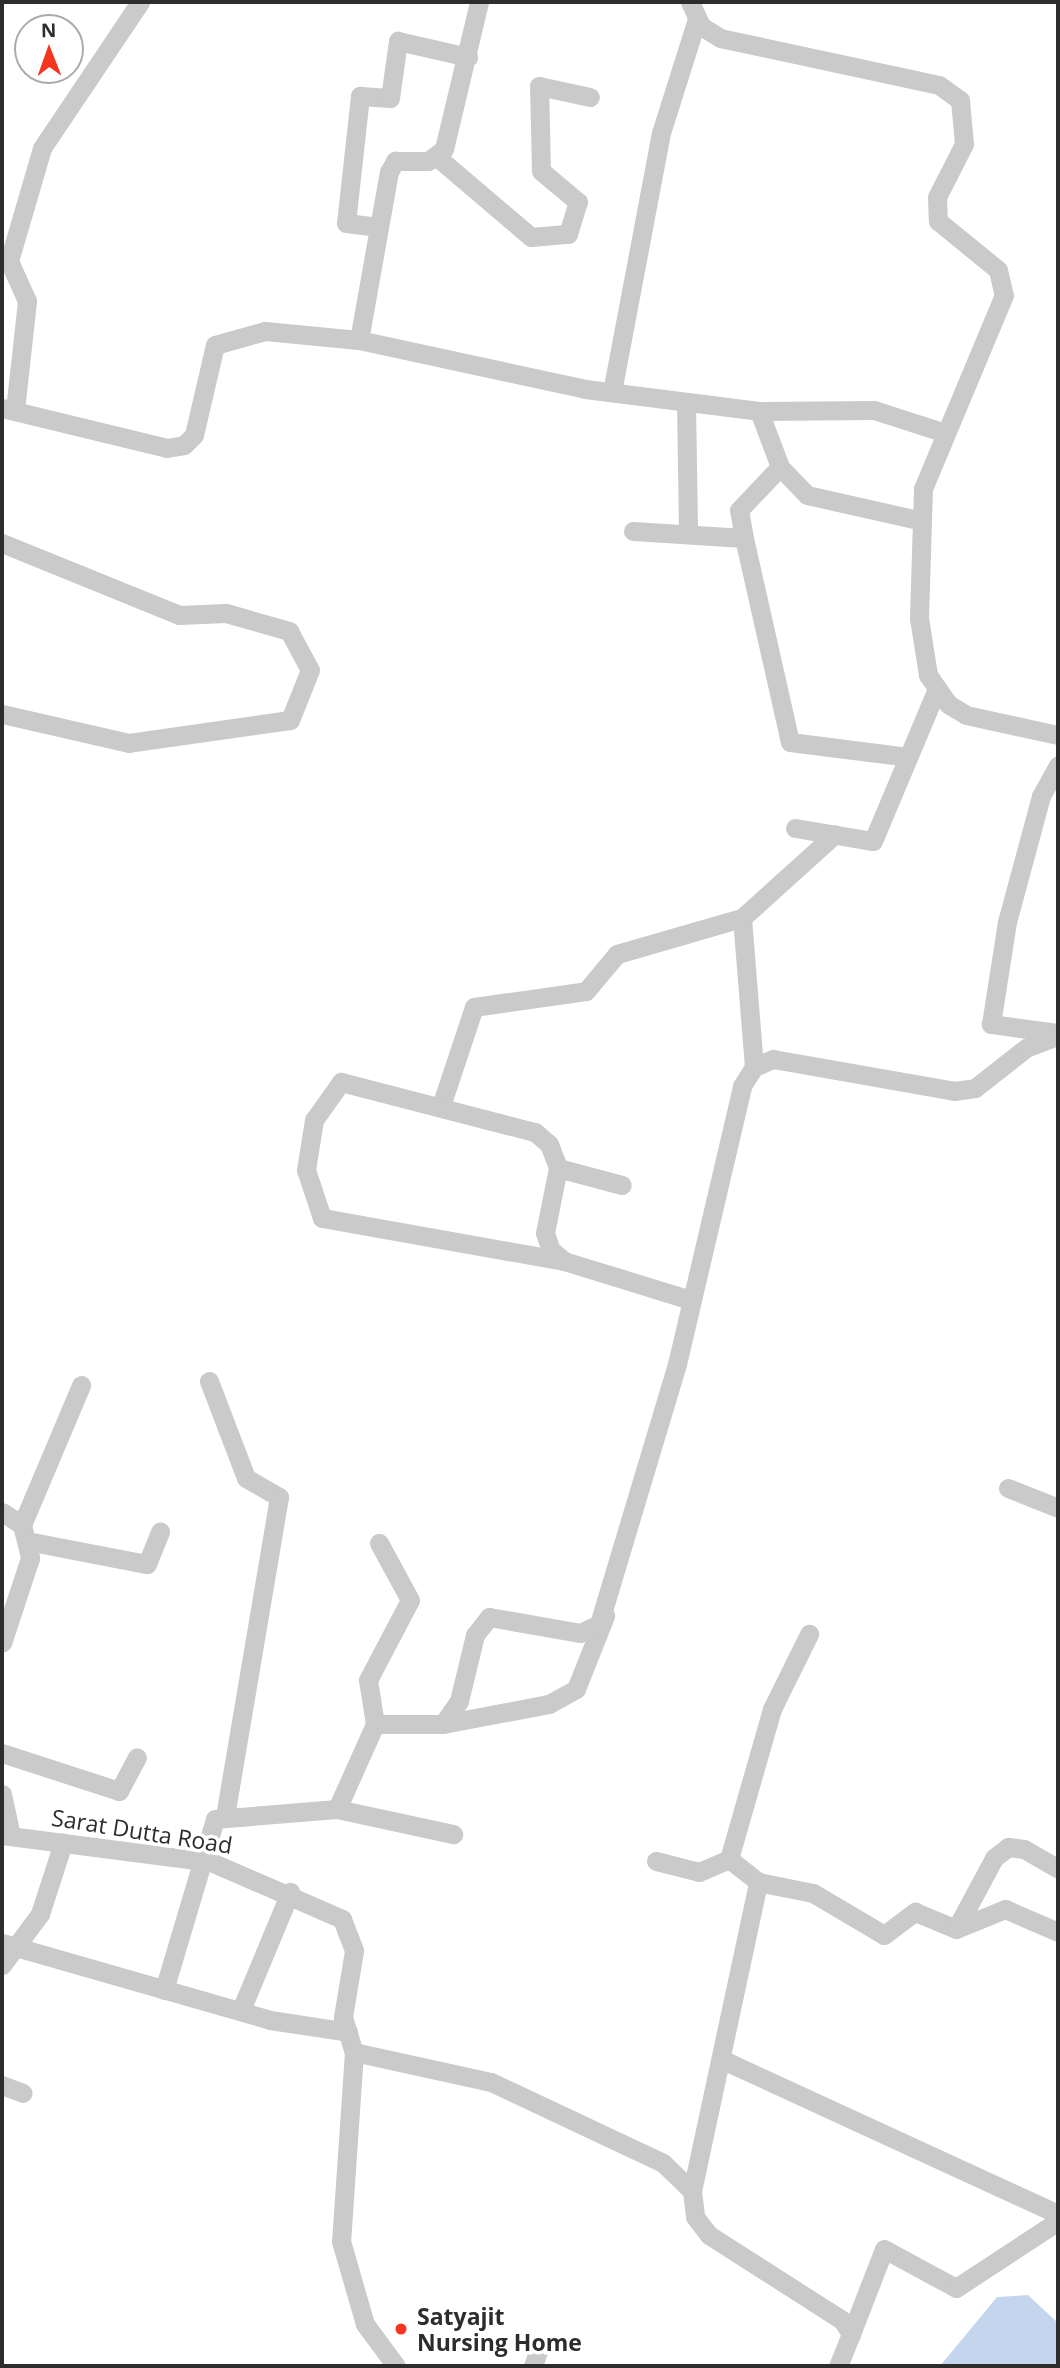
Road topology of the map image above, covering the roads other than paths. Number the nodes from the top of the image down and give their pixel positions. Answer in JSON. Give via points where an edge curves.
{"nodes":[{"id":1,"x":141,"y":2,"type":"edge"},
{"id":2,"x":479,"y":2,"type":"edge"},
{"id":3,"x":693,"y":10,"type":"edge"},
{"id":4,"x":468,"y":57,"type":"junction"},
{"id":5,"x":590,"y":97,"type":"dead end"},
{"id":6,"x":437,"y":158,"type":"junction"},
{"id":7,"x":379,"y":227,"type":"junction"},
{"id":8,"x":359,"y":340,"type":"junction"},
{"id":9,"x":612,"y":392,"type":"junction"},
{"id":10,"x":686,"y":402,"type":"junction"},
{"id":11,"x":8,"y":409,"type":"edge"},
{"id":12,"x":759,"y":411,"type":"junction"},
{"id":13,"x":945,"y":433,"type":"junction"},
{"id":14,"x":780,"y":467,"type":"junction"},
{"id":15,"x":918,"y":520,"type":"junction"},
{"id":16,"x":633,"y":531,"type":"dead end"},
{"id":17,"x":688,"y":534,"type":"junction"},
{"id":18,"x":744,"y":538,"type":"junction"},
{"id":19,"x":2,"y":543,"type":"edge"},
{"id":20,"x":936,"y":691,"type":"junction"},
{"id":21,"x":2,"y":713,"type":"edge"},
{"id":22,"x":1058,"y":735,"type":"edge"},
{"id":23,"x":908,"y":757,"type":"junction"},
{"id":24,"x":1058,"y":765,"type":"edge"},
{"id":25,"x":795,"y":828,"type":"dead end"},
{"id":26,"x":835,"y":834,"type":"junction"},
{"id":27,"x":741,"y":918,"type":"junction"},
{"id":28,"x":1058,"y":1035,"type":"edge"},
{"id":29,"x":754,"y":1067,"type":"junction"},
{"id":30,"x":441,"y":1106,"type":"junction"},
{"id":31,"x":558,"y":1168,"type":"junction"},
{"id":32,"x":622,"y":1185,"type":"dead end"},
{"id":33,"x":564,"y":1261,"type":"junction"},
{"id":34,"x":691,"y":1300,"type":"junction"},
{"id":35,"x":209,"y":1381,"type":"dead end"},
{"id":36,"x":81,"y":1385,"type":"dead end"},
{"id":37,"x":1008,"y":1488,"type":"dead end"},
{"id":38,"x":1058,"y":1508,"type":"edge"},
{"id":39,"x":2,"y":1512,"type":"edge"},
{"id":40,"x":160,"y":1531,"type":"dead end"},
{"id":41,"x":25,"y":1533,"type":"junction"},
{"id":42,"x":379,"y":1543,"type":"dead end"},
{"id":43,"x":609,"y":1605,"type":"junction"},
{"id":44,"x":810,"y":1634,"type":"dead end"},
{"id":45,"x":2,"y":1643,"type":"edge"},
{"id":46,"x":375,"y":1724,"type":"junction"},
{"id":47,"x":443,"y":1724,"type":"junction"},
{"id":48,"x":2,"y":1754,"type":"edge"},
{"id":49,"x":137,"y":1757,"type":"dead end"},
{"id":50,"x":2,"y":1794,"type":"edge"},
{"id":51,"x":337,"y":1809,"type":"junction"},
{"id":52,"x":225,"y":1815,"type":"junction"},
{"id":53,"x":453,"y":1834,"type":"dead end"},
{"id":54,"x":6,"y":1836,"type":"edge"},
{"id":55,"x":63,"y":1843,"type":"junction"},
{"id":56,"x":729,"y":1859,"type":"junction"},
{"id":57,"x":206,"y":1861,"type":"junction"},
{"id":58,"x":656,"y":1861,"type":"dead end"},
{"id":59,"x":1058,"y":1869,"type":"edge"},
{"id":60,"x":758,"y":1882,"type":"junction"},
{"id":61,"x":290,"y":1892,"type":"junction"},
{"id":62,"x":956,"y":1929,"type":"junction"},
{"id":63,"x":1058,"y":1932,"type":"edge"},
{"id":64,"x":9,"y":1945,"type":"edge"},
{"id":65,"x":2,"y":1965,"type":"edge"},
{"id":66,"x":164,"y":1990,"type":"junction"},
{"id":67,"x":241,"y":2010,"type":"junction"},
{"id":68,"x":348,"y":2032,"type":"junction"},
{"id":69,"x":354,"y":2052,"type":"junction"},
{"id":70,"x":723,"y":2060,"type":"junction"},
{"id":71,"x":2,"y":2085,"type":"edge"},
{"id":72,"x":23,"y":2092,"type":"dead end"},
{"id":73,"x":692,"y":2192,"type":"junction"},
{"id":74,"x":1058,"y":2214,"type":"edge"},
{"id":75,"x":1058,"y":2221,"type":"edge"},
{"id":76,"x":851,"y":2334,"type":"junction"},
{"id":77,"x":540,"y":2346,"type":"dead end"},
{"id":78,"x":396,"y":2366,"type":"edge"},
{"id":79,"x":533,"y":2366,"type":"edge"},
{"id":80,"x":838,"y":2366,"type":"edge"}],
"edges":[{"from":1,"to":11,"type":"street","via":[[42,148],[9,261],[28,319]]},
{"from":2,"to":4,"type":"street"},
{"from":3,"to":9,"type":"street","via":[[661,133]]},
{"from":3,"to":13,"type":"street","via":[[710,33],[744,47],[939,85],[960,100],[964,144],[937,197],[938,221],[998,270],[1004,295]]},
{"from":4,"to":6,"type":"street","via":[[448,140]]},
{"from":4,"to":7,"type":"street","via":[[398,41],[390,99],[360,96],[346,223]]},
{"from":5,"to":6,"type":"street","via":[[539,86],[541,171],[578,202],[568,234],[531,237]]},
{"from":6,"to":7,"type":"street","via":[[395,161]]},
{"from":7,"to":8,"type":"street"},
{"from":8,"to":9,"type":"street"},
{"from":8,"to":11,"type":"street","via":[[265,331],[215,345],[194,435],[184,445],[167,448]]},
{"from":9,"to":10,"type":"street"},
{"from":10,"to":12,"type":"street"},
{"from":10,"to":17,"type":"street"},
{"from":12,"to":13,"type":"street","via":[[874,410]]},
{"from":12,"to":14,"type":"street"},
{"from":13,"to":15,"type":"street"},
{"from":14,"to":15,"type":"street","via":[[807,495]]},
{"from":14,"to":18,"type":"street","via":[[739,509]]},
{"from":15,"to":20,"type":"street","via":[[919,618]]},
{"from":16,"to":17,"type":"street"},
{"from":17,"to":18,"type":"street"},
{"from":18,"to":23,"type":"street","via":[[790,742]]},
{"from":19,"to":21,"type":"street","via":[[179,615],[226,613],[289,631],[310,670],[290,720],[129,743]]},
{"from":20,"to":22,"type":"street","via":[[966,715]]},
{"from":20,"to":23,"type":"street"},
{"from":23,"to":26,"type":"street","via":[[873,841]]},
{"from":24,"to":28,"type":"street","via":[[1041,796],[1007,922],[991,1024]]},
{"from":25,"to":26,"type":"street"},
{"from":26,"to":27,"type":"street"},
{"from":27,"to":29,"type":"street"},
{"from":27,"to":30,"type":"street","via":[[617,954],[586,991],[474,1007]]},
{"from":28,"to":29,"type":"street","via":[[1026,1048],[995,1077],[965,1090],[774,1059]]},
{"from":29,"to":34,"type":"street","via":[[742,1086]]},
{"from":30,"to":31,"type":"street","via":[[534,1132],[549,1144]]},
{"from":30,"to":33,"type":"street","via":[[341,1083],[314,1120],[306,1170],[322,1218]]},
{"from":31,"to":32,"type":"street"},
{"from":31,"to":33,"type":"street","via":[[545,1233],[551,1250]]},
{"from":33,"to":34,"type":"street"},
{"from":34,"to":43,"type":"street"},
{"from":35,"to":52,"type":"street","via":[[246,1478],[279,1497]]},
{"from":36,"to":41,"type":"street"},
{"from":37,"to":38,"type":"street"},
{"from":39,"to":41,"type":"street"},
{"from":40,"to":41,"type":"street","via":[[147,1564]]},
{"from":41,"to":45,"type":"street","via":[[30,1558]]},
{"from":42,"to":46,"type":"street","via":[[410,1600],[368,1680]]},
{"from":43,"to":47,"type":"street","via":[[576,1689],[549,1704]]},
{"from":43,"to":47,"type":"street","via":[[599,1624],[580,1633],[489,1617],[475,1635],[459,1701]]},
{"from":44,"to":56,"type":"street","via":[[772,1709]]},
{"from":46,"to":47,"type":"street"},
{"from":46,"to":51,"type":"street"},
{"from":48,"to":49,"type":"street","via":[[119,1791]]},
{"from":50,"to":54,"type":"street"},
{"from":51,"to":52,"type":"street"},
{"from":51,"to":53,"type":"street"},
{"from":52,"to":57,"type":"street","via":[[209,1829]]},
{"from":54,"to":55,"type":"street","name":"Sarat Dutta Road"},
{"from":55,"to":57,"type":"street","name":"Sarat Dutta Road"},
{"from":55,"to":64,"type":"street","via":[[40,1914]]},
{"from":56,"to":58,"type":"street","via":[[699,1872]]},
{"from":56,"to":60,"type":"street"},
{"from":57,"to":61,"type":"street","name":"Sarat Dutta Road"},
{"from":57,"to":66,"type":"street"},
{"from":59,"to":62,"type":"street","via":[[1024,1849],[1008,1847],[994,1858]]},
{"from":60,"to":62,"type":"street","via":[[813,1893],[884,1935],[915,1912]]},
{"from":60,"to":70,"type":"street"},
{"from":61,"to":67,"type":"street"},
{"from":61,"to":68,"type":"street","name":"Sarat Dutta Road","via":[[342,1919],[353,1935],[343,2017]]},
{"from":62,"to":63,"type":"street","via":[[1005,1909]]},
{"from":64,"to":65,"type":"street"},
{"from":64,"to":66,"type":"street"},
{"from":66,"to":67,"type":"street"},
{"from":67,"to":68,"type":"street"},
{"from":68,"to":69,"type":"street","name":"Sarat Dutta Road"},
{"from":69,"to":73,"type":"street","via":[[491,2082],[663,2164]]},
{"from":69,"to":78,"type":"street","name":"Sarat Dutta Road","via":[[341,2242],[365,2324]]},
{"from":70,"to":73,"type":"street"},
{"from":70,"to":74,"type":"street"},
{"from":71,"to":72,"type":"street"},
{"from":73,"to":76,"type":"street","via":[[695,2217],[709,2235],[842,2320]]},
{"from":75,"to":76,"type":"street","via":[[956,2288],[884,2249]]},
{"from":76,"to":80,"type":"street"},
{"from":77,"to":79,"type":"street"}]}
